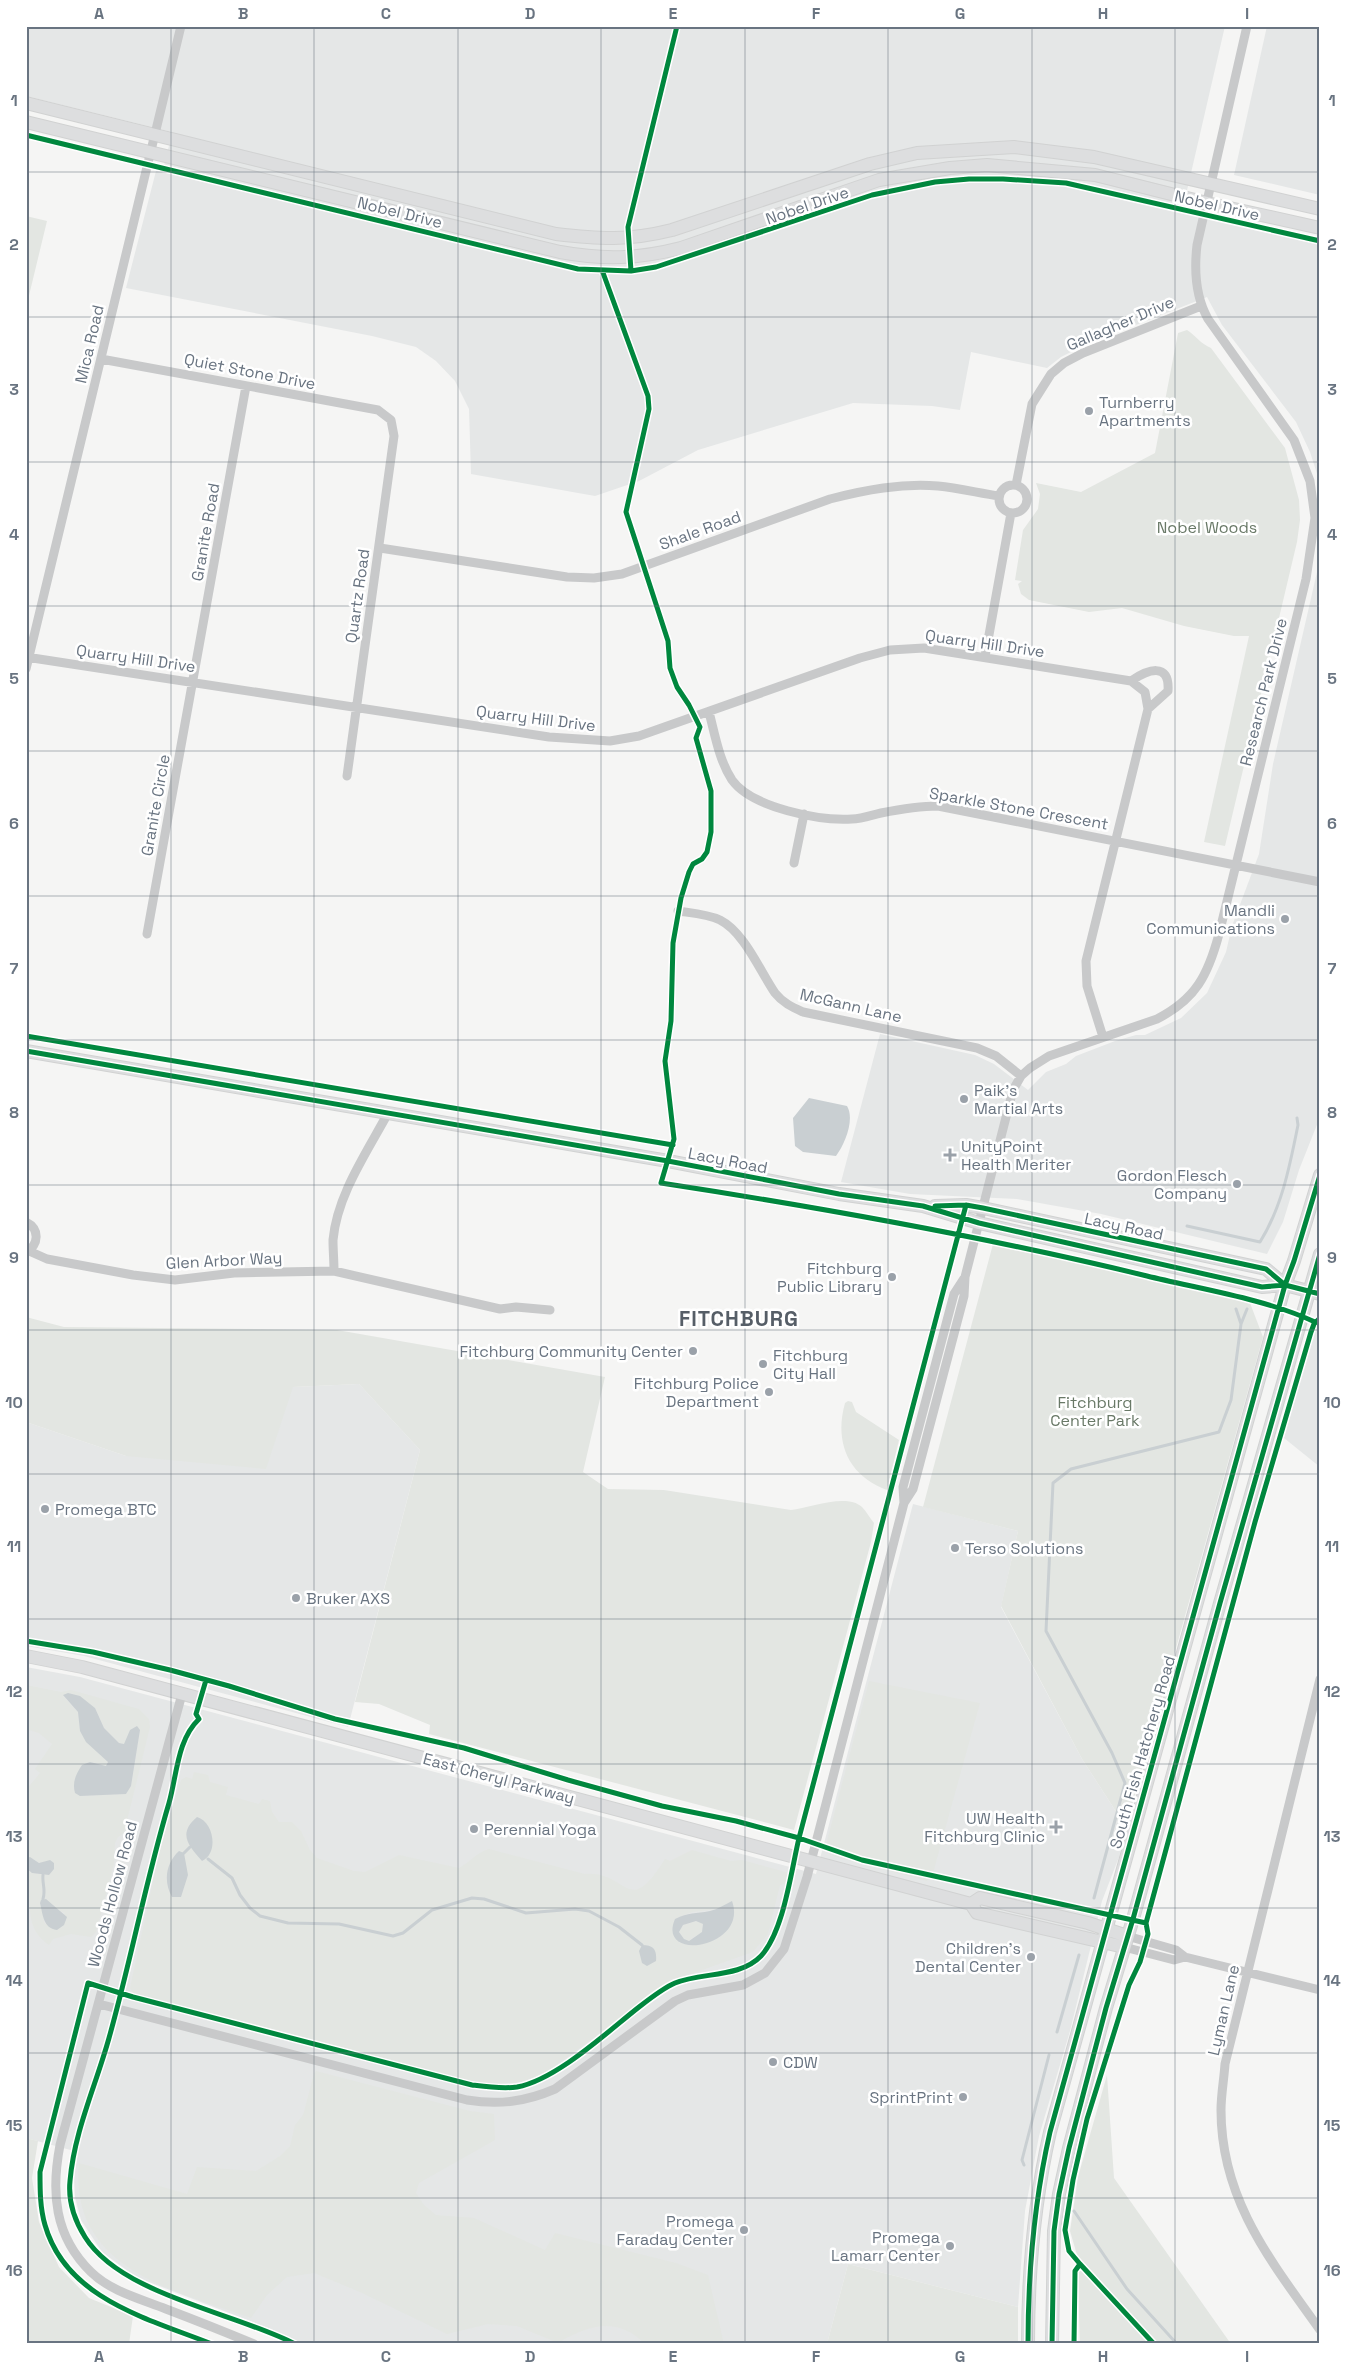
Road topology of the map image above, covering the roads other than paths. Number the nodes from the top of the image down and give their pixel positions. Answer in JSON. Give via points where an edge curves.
{"nodes":[{"id":1,"x":181,"y":26,"type":"edge"},
{"id":2,"x":1246,"y":26,"type":"edge"},
{"id":3,"x":26,"y":103,"type":"edge"},
{"id":4,"x":26,"y":122,"type":"edge"},
{"id":5,"x":155,"y":135,"type":"junction"},
{"id":6,"x":151,"y":152,"type":"junction"},
{"id":7,"x":302,"y":171,"type":"junction"},
{"id":8,"x":1211,"y":185,"type":"junction"},
{"id":9,"x":298,"y":188,"type":"junction"},
{"id":10,"x":1207,"y":203,"type":"junction"},
{"id":11,"x":1320,"y":209,"type":"edge"},
{"id":12,"x":1320,"y":228,"type":"edge"},
{"id":13,"x":1201,"y":306,"type":"junction"},
{"id":14,"x":101,"y":359,"type":"junction"},
{"id":15,"x":246,"y":386,"type":"junction"},
{"id":16,"x":391,"y":420,"type":"joint"},
{"id":17,"x":1016,"y":484,"type":"junction"},
{"id":18,"x":999,"y":496,"type":"junction"},
{"id":19,"x":1011,"y":513,"type":"junction"},
{"id":20,"x":380,"y":548,"type":"junction"},
{"id":21,"x":986,"y":656,"type":"junction"},
{"id":22,"x":28,"y":658,"type":"edge"},
{"id":23,"x":26,"y":668,"type":"edge"},
{"id":24,"x":1131,"y":681,"type":"junction"},
{"id":25,"x":193,"y":682,"type":"junction"},
{"id":26,"x":356,"y":707,"type":"junction"},
{"id":27,"x":1148,"y":709,"type":"junction"},
{"id":28,"x":709,"y":712,"type":"junction"},
{"id":29,"x":346,"y":776,"type":"dead end"},
{"id":30,"x":804,"y":814,"type":"junction"},
{"id":31,"x":1116,"y":840,"type":"junction"},
{"id":32,"x":794,"y":863,"type":"dead end"},
{"id":33,"x":1235,"y":865,"type":"junction"},
{"id":34,"x":1320,"y":882,"type":"edge"},
{"id":35,"x":678,"y":910,"type":"dead end"},
{"id":36,"x":147,"y":934,"type":"dead end"},
{"id":37,"x":1103,"y":1037,"type":"junction"},
{"id":38,"x":26,"y":1051,"type":"edge"},
{"id":39,"x":1021,"y":1076,"type":"junction"},
{"id":40,"x":388,"y":1114,"type":"junction"},
{"id":41,"x":1320,"y":1175,"type":"edge"},
{"id":42,"x":923,"y":1206,"type":"junction"},
{"id":43,"x":983,"y":1208,"type":"junction"},
{"id":44,"x":26,"y":1222,"type":"edge"},
{"id":45,"x":979,"y":1222,"type":"junction"},
{"id":46,"x":28,"y":1251,"type":"edge"},
{"id":47,"x":1320,"y":1254,"type":"edge"},
{"id":48,"x":334,"y":1271,"type":"junction"},
{"id":49,"x":1284,"y":1285,"type":"junction"},
{"id":50,"x":1314,"y":1293,"type":"edge"},
{"id":51,"x":550,"y":1310,"type":"dead end"},
{"id":52,"x":26,"y":1656,"type":"edge"},
{"id":53,"x":1320,"y":1679,"type":"edge"},
{"id":54,"x":182,"y":1694,"type":"junction"},
{"id":55,"x":811,"y":1862,"type":"junction"},
{"id":56,"x":1104,"y":1935,"type":"junction"},
{"id":57,"x":1126,"y":1941,"type":"junction"},
{"id":58,"x":1248,"y":1972,"type":"junction"},
{"id":59,"x":1320,"y":1990,"type":"edge"},
{"id":60,"x":99,"y":2004,"type":"junction"},
{"id":61,"x":1320,"y":2330,"type":"edge"},
{"id":62,"x":254,"y":2344,"type":"edge"},
{"id":63,"x":1028,"y":2344,"type":"edge"},
{"id":64,"x":1052,"y":2344,"type":"edge"}],
"edges":[{"from":1,"to":5,"type":"street","name":"Mica Road"},
{"from":2,"to":8,"type":"street","name":"Research Park Drive"},
{"from":3,"to":5,"type":"main road","name":"Nobel Drive"},
{"from":4,"to":6,"type":"main road","name":"Nobel Drive"},
{"from":5,"to":6,"type":"street","name":"Mica Road"},
{"from":5,"to":7,"type":"main road","name":"Nobel Drive"},
{"from":6,"to":9,"type":"main road","name":"Nobel Drive"},
{"from":6,"to":14,"type":"street","name":"Mica Road"},
{"from":7,"to":8,"type":"main road","name":"Nobel Drive","via":[[556,234],[606,239],[645,237],[672,230],[870,164],[917,153],[1014,147],[1075,154]]},
{"from":7,"to":9,"type":"street"},
{"from":8,"to":10,"type":"street","name":"Research Park Drive"},
{"from":8,"to":11,"type":"main road","name":"Nobel Drive"},
{"from":9,"to":10,"type":"main road","name":"Nobel Drive","via":[[592,258],[630,258],[676,249],[879,180],[950,168],[987,165],[1096,175]]},
{"from":10,"to":12,"type":"main road","name":"Nobel Drive"},
{"from":10,"to":13,"type":"street","name":"Research Park Drive","via":[[1195,264]]},
{"from":13,"to":17,"type":"street","name":"Gallagher Drive","via":[[1083,353],[1051,374],[1032,404]]},
{"from":13,"to":33,"type":"street","name":"Research Park Drive","via":[[1294,440],[1310,481],[1315,518],[1306,579]]},
{"from":14,"to":15,"type":"street","name":"Quiet Stone Drive"},
{"from":14,"to":22,"type":"street","name":"Mica Road"},
{"from":15,"to":16,"type":"street","name":"Quiet Stone Drive","via":[[378,410]]},
{"from":15,"to":25,"type":"street","name":"Granite Road"},
{"from":16,"to":20,"type":"street","name":"Quartz Road","via":[[394,436]]},
{"from":17,"to":18,"type":"street","via":[[1004,488]]},
{"from":17,"to":19,"type":"street","via":[[1024,490],[1027,504],[1020,511]]},
{"from":18,"to":19,"type":"street","via":[[1002,508]]},
{"from":18,"to":20,"type":"street","name":"Shale Road","via":[[937,486],[854,492],[622,574],[594,578],[567,577]]},
{"from":19,"to":21,"type":"street"},
{"from":20,"to":26,"type":"street","name":"Quartz Road"},
{"from":21,"to":24,"type":"street","name":"Quarry Hill Drive"},
{"from":21,"to":28,"type":"street","name":"Quarry Hill Drive","via":[[924,648],[890,650]]},
{"from":22,"to":23,"type":"street","name":"Mica Road"},
{"from":22,"to":25,"type":"street","name":"Quarry Hill Drive"},
{"from":24,"to":27,"type":"street","name":"Quarry Hill Drive","via":[[1145,692]]},
{"from":24,"to":27,"type":"street","via":[[1151,670],[1166,676],[1168,691]]},
{"from":25,"to":26,"type":"street","name":"Quarry Hill Drive"},
{"from":25,"to":36,"type":"street","name":"Granite Circle"},
{"from":26,"to":28,"type":"street","name":"Quarry Hill Drive","via":[[549,737],[610,741],[639,736]]},
{"from":26,"to":29,"type":"street","name":"Quartz Road"},
{"from":27,"to":31,"type":"street"},
{"from":28,"to":30,"type":"street","name":"Sparkle Stone Crescent","via":[[719,752],[733,781],[747,795],[765,804]]},
{"from":30,"to":31,"type":"street","name":"Sparkle Stone Crescent","via":[[853,819],[917,806],[938,806]]},
{"from":30,"to":32,"type":"street"},
{"from":31,"to":33,"type":"street","name":"Sparkle Stone Crescent"},
{"from":31,"to":37,"type":"street","via":[[1086,961],[1087,986]]},
{"from":33,"to":34,"type":"street","name":"Sparkle Stone Crescent"},
{"from":33,"to":37,"type":"street","name":"Research Park Drive","via":[[1213,957],[1196,990],[1184,1003],[1157,1019]]},
{"from":35,"to":39,"type":"street","name":"McGann Lane","via":[[713,917],[727,924],[740,937],[778,998],[792,1007],[977,1048],[996,1056]]},
{"from":37,"to":39,"type":"street","name":"Research Park Drive","via":[[1049,1056]]},
{"from":38,"to":40,"type":"main road","name":"Lacy Road"},
{"from":39,"to":43,"type":"street","name":"Research Park Drive","via":[[1009,1101]]},
{"from":40,"to":42,"type":"main road","name":"Lacy Road"},
{"from":40,"to":48,"type":"street","via":[[359,1166],[339,1212],[333,1240]]},
{"from":41,"to":49,"type":"main road","name":"South Fish Hatchery Road"},
{"from":42,"to":43,"type":"main road","name":"Lacy Road"},
{"from":42,"to":45,"type":"main road","name":"Lacy Road"},
{"from":43,"to":45,"type":"street","name":"Research Park Drive"},
{"from":43,"to":49,"type":"main road","name":"Lacy Road","via":[[1266,1270]]},
{"from":44,"to":46,"type":"street","name":"Glen Arbor Way","via":[[33,1227],[36,1238]]},
{"from":45,"to":49,"type":"main road","name":"Lacy Road","via":[[1262,1287]]},
{"from":45,"to":55,"type":"street","name":"Research Park Drive","via":[[965,1276],[954,1294],[903,1487],[904,1503]]},
{"from":46,"to":48,"type":"street","name":"Glen Arbor Way","via":[[47,1259],[175,1280],[234,1273]]},
{"from":47,"to":50,"type":"main road"},
{"from":48,"to":51,"type":"street","name":"Glen Arbor Way","via":[[500,1309]]},
{"from":49,"to":50,"type":"main road","name":"Lacy Road"},
{"from":49,"to":56,"type":"main road","name":"South Fish Hatchery Road"},
{"from":50,"to":57,"type":"main road"},
{"from":52,"to":54,"type":"main road","name":"East Cheryl Parkway","via":[[82,1667]]},
{"from":53,"to":58,"type":"street","name":"Lyman Lane"},
{"from":54,"to":55,"type":"main road","name":"East Cheryl Parkway"},
{"from":54,"to":60,"type":"street","name":"Woods Hollow Road"},
{"from":55,"to":56,"type":"main road","name":"East Cheryl Parkway","via":[[971,1904],[978,1913]]},
{"from":55,"to":60,"type":"street","name":"Research Park Drive","via":[[784,1949],[764,1973],[743,1985],[688,1995],[675,2001],[555,2089],[515,2102],[495,2104],[467,2100]]},
{"from":56,"to":57,"type":"main road","name":"East Cheryl Parkway"},
{"from":56,"to":63,"type":"main road","name":"South Fish Hatchery Road","via":[[1043,2162],[1030,2257]]},
{"from":57,"to":58,"type":"street","via":[[1176,1950],[1185,1957]]},
{"from":57,"to":64,"type":"main road","via":[[1071,2138],[1059,2194],[1052,2253]]},
{"from":58,"to":59,"type":"street"},
{"from":58,"to":61,"type":"street","name":"Lyman Lane","via":[[1225,2064],[1221,2109],[1227,2165],[1238,2203],[1253,2232]]},
{"from":60,"to":62,"type":"street","name":"Woods Hollow Road","via":[[56,2169],[54,2193],[65,2234],[91,2272],[110,2285]]}]}
